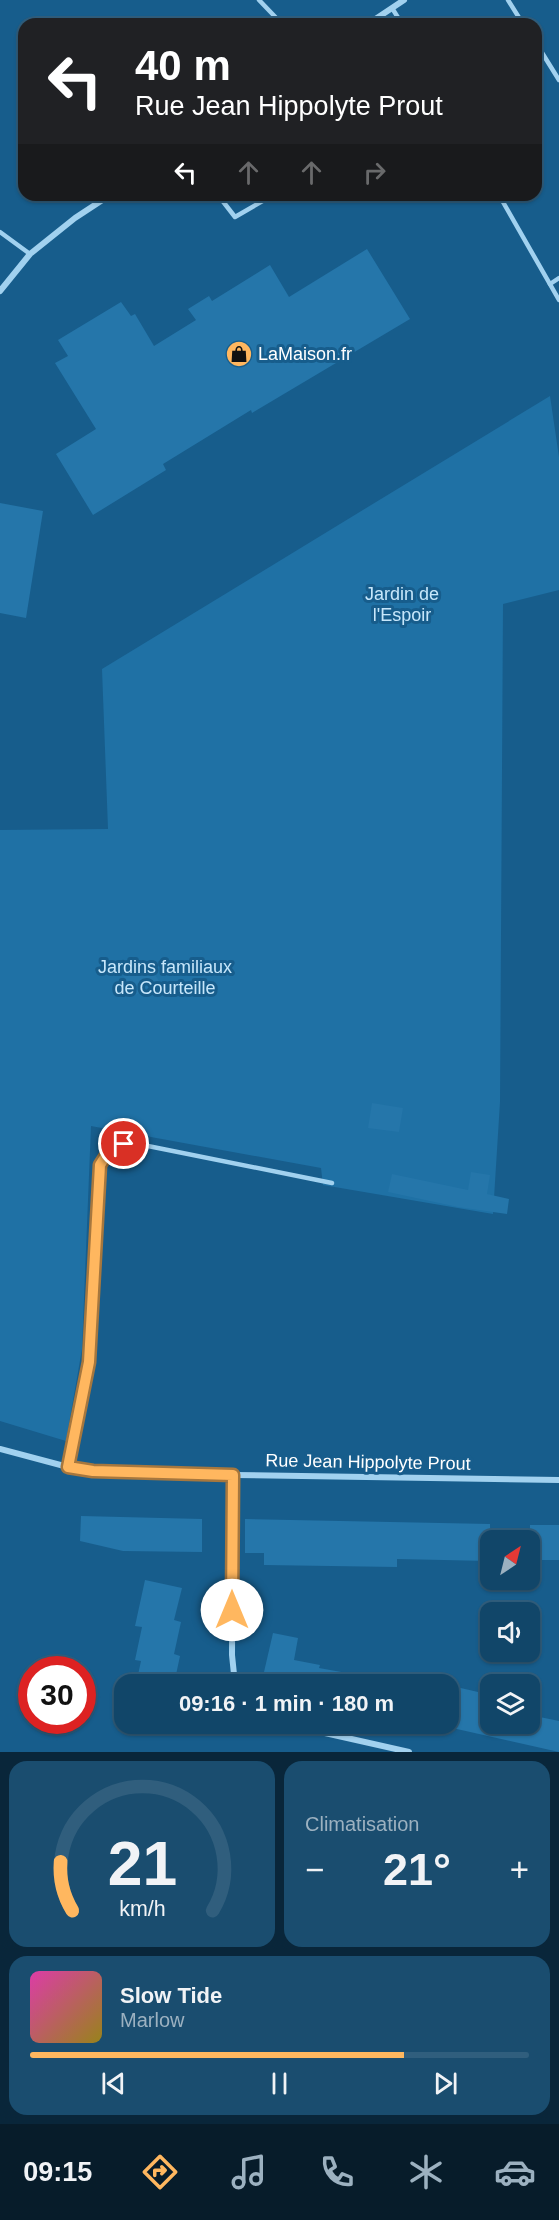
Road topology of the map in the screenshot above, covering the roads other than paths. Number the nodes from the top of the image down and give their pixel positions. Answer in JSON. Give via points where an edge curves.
{"nodes":[{"id":1,"x":260,"y":0,"type":"edge"},
{"id":2,"x":405,"y":0,"type":"edge"},
{"id":3,"x":508,"y":0,"type":"edge"},
{"id":4,"x":392,"y":8,"type":"junction"},
{"id":5,"x":276,"y":18,"type":"edge"},
{"id":6,"x":377,"y":18,"type":"edge"},
{"id":7,"x":398,"y":18,"type":"edge"},
{"id":8,"x":519,"y":18,"type":"edge"},
{"id":9,"x":542,"y":53,"type":"edge"},
{"id":10,"x":559,"y":80,"type":"edge"},
{"id":11,"x":101,"y":201,"type":"edge"},
{"id":12,"x":223,"y":201,"type":"edge"},
{"id":13,"x":263,"y":201,"type":"edge"},
{"id":14,"x":502,"y":201,"type":"edge"},
{"id":15,"x":0,"y":232,"type":"edge"},
{"id":16,"x":30,"y":254,"type":"junction"},
{"id":17,"x":559,"y":278,"type":"edge"},
{"id":18,"x":550,"y":284,"type":"junction"},
{"id":19,"x":0,"y":291,"type":"edge"},
{"id":20,"x":559,"y":300,"type":"edge"},
{"id":21,"x":332,"y":1183,"type":"dead end"},
{"id":22,"x":0,"y":1449,"type":"edge"},
{"id":23,"x":68,"y":1467,"type":"junction"},
{"id":24,"x":233,"y":1475,"type":"junction"},
{"id":25,"x":559,"y":1480,"type":"edge"},
{"id":26,"x":234,"y":1674,"type":"edge"},
{"id":27,"x":329,"y":1734,"type":"edge"},
{"id":28,"x":409,"y":1752,"type":"edge"}],
"edges":[{"from":1,"to":5,"type":"lane"},
{"from":2,"to":4,"type":"street"},
{"from":3,"to":8,"type":"lane"},
{"from":4,"to":6,"type":"street"},
{"from":4,"to":7,"type":"lane"},
{"from":9,"to":10,"type":"lane"},
{"from":11,"to":16,"type":"street"},
{"from":12,"to":13,"type":"lane","via":[[235,217]]},
{"from":14,"to":18,"type":"lane"},
{"from":15,"to":16,"type":"lane"},
{"from":16,"to":19,"type":"street"},
{"from":17,"to":18,"type":"lane"},
{"from":18,"to":20,"type":"lane"},
{"from":21,"to":23,"type":"lane","via":[[138,1144],[124,1144],[109,1151],[100,1165],[89,1362]]},
{"from":22,"to":23,"type":"street","name":"Rue Jean Hippolyte Prout"},
{"from":23,"to":24,"type":"street","name":"Rue Jean Hippolyte Prout"},
{"from":24,"to":25,"type":"street","name":"Rue Jean Hippolyte Prout"},
{"from":24,"to":26,"type":"street"},
{"from":27,"to":28,"type":"street"}]}
